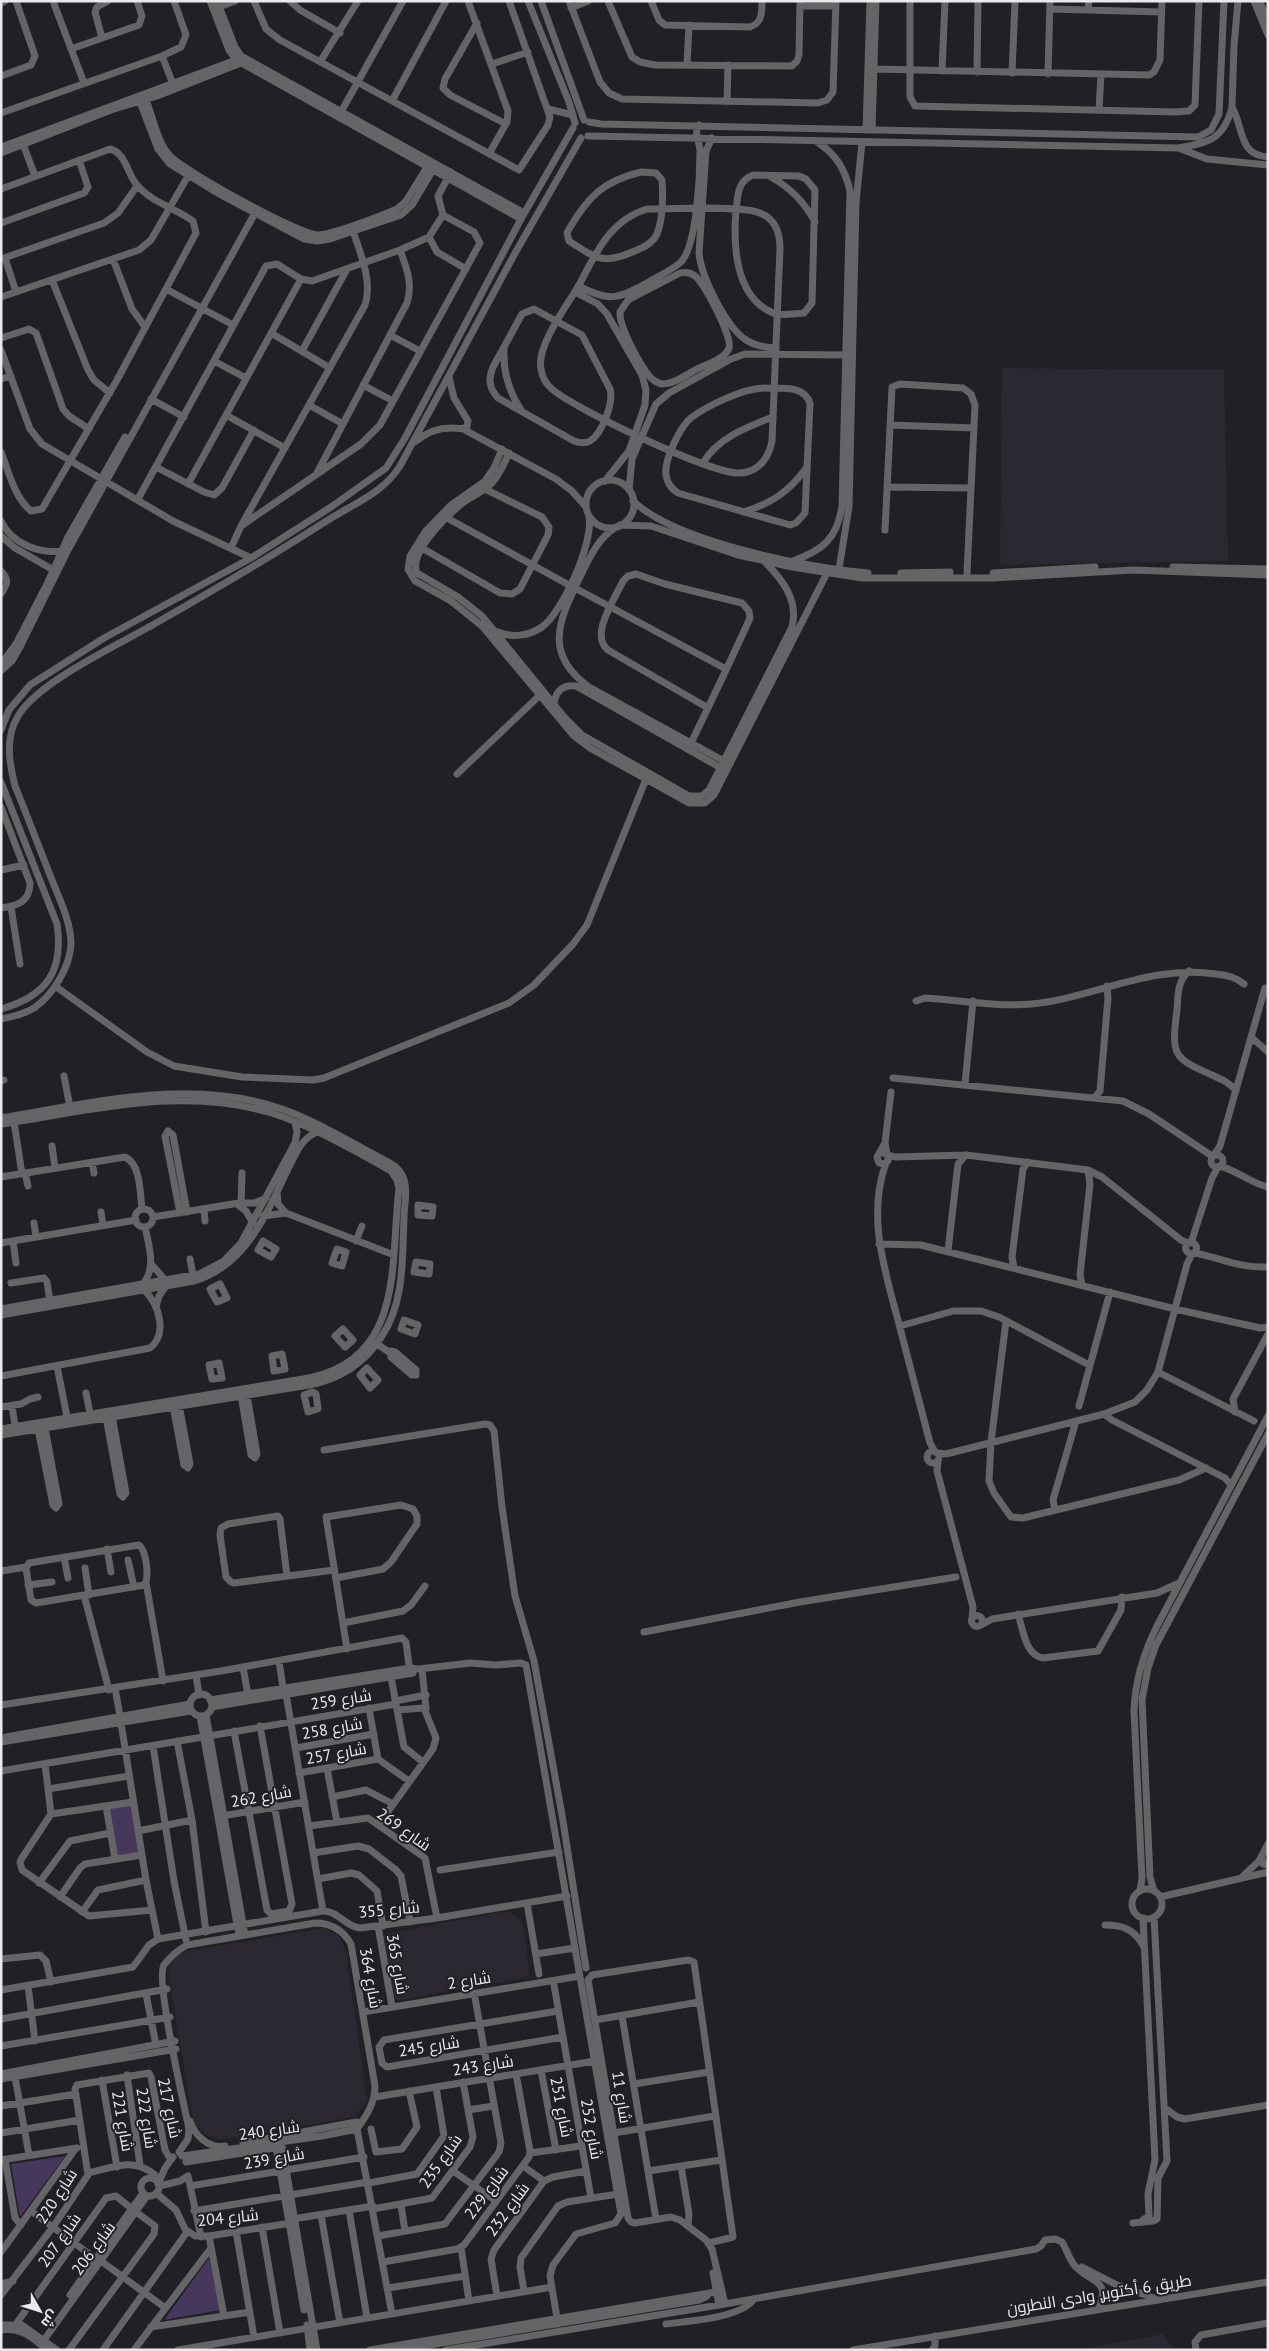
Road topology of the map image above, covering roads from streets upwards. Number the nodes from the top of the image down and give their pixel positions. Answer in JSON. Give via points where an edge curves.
{"nodes":[{"id":1,"x":6,"y":1,"type":"edge"},
{"id":2,"x":16,"y":1,"type":"edge"},
{"id":3,"x":53,"y":1,"type":"edge"},
{"id":4,"x":108,"y":1,"type":"edge"},
{"id":5,"x":137,"y":1,"type":"edge"},
{"id":6,"x":174,"y":1,"type":"edge"},
{"id":7,"x":210,"y":1,"type":"edge"},
{"id":8,"x":235,"y":1,"type":"edge"},
{"id":9,"x":254,"y":1,"type":"edge"},
{"id":10,"x":290,"y":1,"type":"edge"},
{"id":11,"x":358,"y":1,"type":"edge"},
{"id":12,"x":403,"y":1,"type":"edge"},
{"id":13,"x":446,"y":1,"type":"edge"},
{"id":14,"x":468,"y":1,"type":"edge"},
{"id":15,"x":509,"y":1,"type":"edge"},
{"id":16,"x":528,"y":1,"type":"edge"},
{"id":17,"x":542,"y":1,"type":"edge"},
{"id":18,"x":588,"y":1,"type":"edge"},
{"id":19,"x":608,"y":1,"type":"edge"},
{"id":20,"x":651,"y":1,"type":"edge"},
{"id":21,"x":762,"y":1,"type":"edge"},
{"id":22,"x":870,"y":1,"type":"edge"},
{"id":23,"x":876,"y":1,"type":"edge"},
{"id":24,"x":910,"y":1,"type":"edge"},
{"id":25,"x":945,"y":1,"type":"edge"},
{"id":26,"x":978,"y":1,"type":"edge"},
{"id":27,"x":1015,"y":1,"type":"edge"},
{"id":28,"x":1089,"y":1,"type":"edge"},
{"id":29,"x":1124,"y":1,"type":"edge"},
{"id":30,"x":1162,"y":1,"type":"edge"},
{"id":31,"x":1199,"y":1,"type":"edge"},
{"id":32,"x":1224,"y":1,"type":"edge"},
{"id":33,"x":1238,"y":1,"type":"edge"},
{"id":34,"x":1254,"y":1,"type":"edge"},
{"id":35,"x":1259,"y":1,"type":"edge"},
{"id":36,"x":1,"y":3,"type":"edge"},
{"id":37,"x":836,"y":3,"type":"edge"},
{"id":38,"x":218,"y":4,"type":"edge"},
{"id":39,"x":570,"y":4,"type":"edge"},
{"id":40,"x":800,"y":4,"type":"edge"},
{"id":41,"x":1050,"y":5,"type":"edge"},
{"id":42,"x":1088,"y":10,"type":"junction"},
{"id":43,"x":1124,"y":11,"type":"junction"},
{"id":44,"x":1161,"y":12,"type":"junction"},
{"id":45,"x":1267,"y":15,"type":"edge"},
{"id":46,"x":476,"y":22,"type":"junction"},
{"id":47,"x":689,"y":25,"type":"junction"},
{"id":48,"x":225,"y":32,"type":"junction"},
{"id":49,"x":340,"y":33,"type":"junction"},
{"id":50,"x":1268,"y":35,"type":"edge"},
{"id":51,"x":102,"y":38,"type":"junction"},
{"id":52,"x":1221,"y":46,"type":"junction"},
{"id":53,"x":1234,"y":46,"type":"junction"},
{"id":54,"x":71,"y":49,"type":"junction"},
{"id":55,"x":528,"y":52,"type":"junction"},
{"id":56,"x":162,"y":56,"type":"junction"},
{"id":57,"x":239,"y":62,"type":"junction"},
{"id":58,"x":320,"y":62,"type":"junction"},
{"id":59,"x":492,"y":64,"type":"junction"},
{"id":60,"x":687,"y":65,"type":"junction"},
{"id":61,"x":728,"y":65,"type":"junction"},
{"id":62,"x":874,"y":69,"type":"junction"},
{"id":63,"x":218,"y":70,"type":"junction"},
{"id":64,"x":910,"y":70,"type":"junction"},
{"id":65,"x":942,"y":71,"type":"junction"},
{"id":66,"x":977,"y":72,"type":"junction"},
{"id":67,"x":1012,"y":73,"type":"junction"},
{"id":68,"x":1048,"y":74,"type":"junction"},
{"id":69,"x":1101,"y":75,"type":"junction"},
{"id":70,"x":1,"y":76,"type":"edge"},
{"id":71,"x":272,"y":77,"type":"junction"},
{"id":72,"x":84,"y":83,"type":"junction"},
{"id":73,"x":358,"y":83,"type":"junction"},
{"id":74,"x":173,"y":84,"type":"junction"},
{"id":75,"x":156,"y":94,"type":"junction"},
{"id":76,"x":143,"y":100,"type":"junction"},
{"id":77,"x":392,"y":101,"type":"junction"},
{"id":78,"x":727,"y":102,"type":"junction"},
{"id":79,"x":870,"y":106,"type":"junction"},
{"id":80,"x":1232,"y":107,"type":"junction"},
{"id":81,"x":548,"y":109,"type":"junction"},
{"id":82,"x":1099,"y":110,"type":"junction"},
{"id":83,"x":1,"y":112,"type":"edge"},
{"id":84,"x":341,"y":112,"type":"junction"},
{"id":85,"x":573,"y":115,"type":"junction"},
{"id":86,"x":587,"y":121,"type":"junction"},
{"id":87,"x":506,"y":124,"type":"junction"},
{"id":88,"x":672,"y":124,"type":"junction"},
{"id":89,"x":699,"y":125,"type":"junction"},
{"id":90,"x":574,"y":126,"type":"junction"},
{"id":91,"x":783,"y":128,"type":"junction"},
{"id":92,"x":800,"y":128,"type":"junction"},
{"id":93,"x":869,"y":130,"type":"junction"},
{"id":94,"x":995,"y":133,"type":"junction"},
{"id":95,"x":1013,"y":134,"type":"junction"},
{"id":96,"x":671,"y":136,"type":"junction"},
{"id":97,"x":584,"y":137,"type":"junction"},
{"id":98,"x":696,"y":137,"type":"junction"},
{"id":99,"x":712,"y":138,"type":"junction"},
{"id":100,"x":782,"y":140,"type":"junction"},
{"id":101,"x":799,"y":140,"type":"junction"},
{"id":102,"x":816,"y":142,"type":"junction"},
{"id":103,"x":862,"y":142,"type":"junction"},
{"id":104,"x":23,"y":144,"type":"junction"},
{"id":105,"x":994,"y":145,"type":"junction"},
{"id":106,"x":1011,"y":145,"type":"junction"},
{"id":107,"x":1178,"y":148,"type":"junction"},
{"id":108,"x":2,"y":150,"type":"edge"},
{"id":109,"x":489,"y":154,"type":"junction"},
{"id":110,"x":1268,"y":157,"type":"edge"},
{"id":111,"x":79,"y":160,"type":"junction"},
{"id":112,"x":1268,"y":165,"type":"edge"},
{"id":113,"x":430,"y":168,"type":"junction"},
{"id":114,"x":449,"y":175,"type":"junction"},
{"id":115,"x":768,"y":175,"type":"junction"},
{"id":116,"x":35,"y":176,"type":"junction"},
{"id":117,"x":188,"y":176,"type":"junction"},
{"id":118,"x":137,"y":186,"type":"junction"},
{"id":119,"x":1,"y":189,"type":"edge"},
{"id":120,"x":223,"y":192,"type":"junction"},
{"id":121,"x":170,"y":207,"type":"junction"},
{"id":122,"x":661,"y":209,"type":"junction"},
{"id":123,"x":699,"y":209,"type":"junction"},
{"id":124,"x":736,"y":209,"type":"junction"},
{"id":125,"x":253,"y":213,"type":"junction"},
{"id":126,"x":443,"y":215,"type":"junction"},
{"id":127,"x":523,"y":216,"type":"junction"},
{"id":128,"x":1,"y":223,"type":"edge"},
{"id":129,"x":815,"y":223,"type":"junction"},
{"id":130,"x":353,"y":231,"type":"junction"},
{"id":131,"x":324,"y":237,"type":"junction"},
{"id":132,"x":430,"y":237,"type":"junction"},
{"id":133,"x":400,"y":250,"type":"junction"},
{"id":134,"x":594,"y":256,"type":"junction"},
{"id":135,"x":3,"y":258,"type":"edge"},
{"id":136,"x":113,"y":259,"type":"junction"},
{"id":137,"x":500,"y":259,"type":"junction"},
{"id":138,"x":364,"y":263,"type":"junction"},
{"id":139,"x":508,"y":266,"type":"junction"},
{"id":140,"x":347,"y":269,"type":"junction"},
{"id":141,"x":466,"y":269,"type":"junction"},
{"id":142,"x":678,"y":270,"type":"junction"},
{"id":143,"x":491,"y":275,"type":"junction"},
{"id":144,"x":301,"y":279,"type":"junction"},
{"id":145,"x":52,"y":280,"type":"junction"},
{"id":146,"x":500,"y":280,"type":"junction"},
{"id":147,"x":166,"y":289,"type":"junction"},
{"id":148,"x":576,"y":289,"type":"junction"},
{"id":149,"x":16,"y":292,"type":"junction"},
{"id":150,"x":1,"y":297,"type":"edge"},
{"id":151,"x":627,"y":298,"type":"junction"},
{"id":152,"x":200,"y":308,"type":"junction"},
{"id":153,"x":776,"y":314,"type":"junction"},
{"id":154,"x":558,"y":321,"type":"junction"},
{"id":155,"x":233,"y":325,"type":"junction"},
{"id":156,"x":145,"y":327,"type":"junction"},
{"id":157,"x":619,"y":328,"type":"junction"},
{"id":158,"x":271,"y":333,"type":"junction"},
{"id":159,"x":390,"y":335,"type":"junction"},
{"id":160,"x":1,"y":338,"type":"edge"},
{"id":161,"x":504,"y":347,"type":"junction"},
{"id":162,"x":1,"y":350,"type":"edge"},
{"id":163,"x":420,"y":351,"type":"junction"},
{"id":164,"x":776,"y":351,"type":"junction"},
{"id":165,"x":302,"y":352,"type":"junction"},
{"id":166,"x":727,"y":352,"type":"junction"},
{"id":167,"x":849,"y":355,"type":"junction"},
{"id":168,"x":731,"y":359,"type":"junction"},
{"id":169,"x":214,"y":361,"type":"junction"},
{"id":170,"x":330,"y":368,"type":"junction"},
{"id":171,"x":11,"y":376,"type":"junction"},
{"id":172,"x":449,"y":377,"type":"junction"},
{"id":173,"x":246,"y":378,"type":"junction"},
{"id":174,"x":1,"y":379,"type":"edge"},
{"id":175,"x":648,"y":380,"type":"junction"},
{"id":176,"x":363,"y":385,"type":"junction"},
{"id":177,"x":774,"y":389,"type":"junction"},
{"id":178,"x":110,"y":392,"type":"junction"},
{"id":179,"x":151,"y":398,"type":"junction"},
{"id":180,"x":393,"y":401,"type":"junction"},
{"id":181,"x":309,"y":406,"type":"junction"},
{"id":182,"x":522,"y":412,"type":"junction"},
{"id":183,"x":226,"y":415,"type":"junction"},
{"id":184,"x":184,"y":417,"type":"junction"},
{"id":185,"x":773,"y":418,"type":"junction"},
{"id":186,"x":605,"y":419,"type":"junction"},
{"id":187,"x":343,"y":424,"type":"junction"},
{"id":188,"x":890,"y":425,"type":"junction"},
{"id":189,"x":974,"y":428,"type":"junction"},
{"id":190,"x":89,"y":429,"type":"junction"},
{"id":191,"x":463,"y":429,"type":"junction"},
{"id":192,"x":254,"y":430,"type":"junction"},
{"id":193,"x":638,"y":436,"type":"junction"},
{"id":194,"x":413,"y":442,"type":"junction"},
{"id":195,"x":285,"y":448,"type":"junction"},
{"id":196,"x":505,"y":451,"type":"junction"},
{"id":197,"x":671,"y":451,"type":"junction"},
{"id":198,"x":1,"y":452,"type":"edge"},
{"id":199,"x":70,"y":462,"type":"junction"},
{"id":200,"x":703,"y":463,"type":"junction"},
{"id":201,"x":156,"y":467,"type":"junction"},
{"id":202,"x":808,"y":467,"type":"junction"},
{"id":203,"x":316,"y":476,"type":"junction"},
{"id":204,"x":104,"y":480,"type":"junction"},
{"id":205,"x":605,"y":481,"type":"junction"},
{"id":206,"x":188,"y":484,"type":"junction"},
{"id":207,"x":887,"y":487,"type":"junction"},
{"id":208,"x":485,"y":488,"type":"junction"},
{"id":209,"x":971,"y":488,"type":"junction"},
{"id":210,"x":628,"y":490,"type":"junction"},
{"id":211,"x":138,"y":499,"type":"junction"},
{"id":212,"x":633,"y":501,"type":"junction"},
{"id":213,"x":331,"y":507,"type":"junction"},
{"id":214,"x":586,"y":507,"type":"junction"},
{"id":215,"x":742,"y":512,"type":"junction"},
{"id":216,"x":336,"y":515,"type":"junction"},
{"id":217,"x":589,"y":517,"type":"junction"},
{"id":218,"x":447,"y":518,"type":"junction"},
{"id":219,"x":1,"y":521,"type":"edge"},
{"id":220,"x":241,"y":526,"type":"junction"},
{"id":221,"x":618,"y":526,"type":"junction"},
{"id":222,"x":885,"y":530,"type":"dead end"},
{"id":223,"x":1,"y":536,"type":"edge"},
{"id":224,"x":231,"y":548,"type":"junction"},
{"id":225,"x":422,"y":548,"type":"junction"},
{"id":226,"x":65,"y":551,"type":"junction"},
{"id":227,"x":32,"y":552,"type":"junction"},
{"id":228,"x":251,"y":558,"type":"junction"},
{"id":229,"x":764,"y":561,"type":"junction"},
{"id":230,"x":792,"y":561,"type":"junction"},
{"id":231,"x":533,"y":565,"type":"junction"},
{"id":232,"x":839,"y":569,"type":"junction"},
{"id":233,"x":1110,"y":569,"type":"junction"},
{"id":234,"x":1268,"y":569,"type":"edge"},
{"id":235,"x":1,"y":571,"type":"edge"},
{"id":236,"x":55,"y":571,"type":"junction"},
{"id":237,"x":827,"y":572,"type":"junction"},
{"id":238,"x":967,"y":573,"type":"junction"},
{"id":239,"x":1268,"y":576,"type":"edge"},
{"id":240,"x":572,"y":586,"type":"junction"},
{"id":241,"x":1,"y":594,"type":"edge"},
{"id":242,"x":170,"y":602,"type":"junction"},
{"id":243,"x":611,"y":607,"type":"junction"},
{"id":244,"x":151,"y":612,"type":"junction"},
{"id":245,"x":176,"y":612,"type":"junction"},
{"id":246,"x":155,"y":624,"type":"junction"},
{"id":247,"x":497,"y":631,"type":"junction"},
{"id":248,"x":1,"y":664,"type":"edge"},
{"id":249,"x":726,"y":669,"type":"junction"},
{"id":250,"x":1,"y":671,"type":"edge"},
{"id":251,"x":539,"y":696,"type":"junction"},
{"id":252,"x":554,"y":703,"type":"junction"},
{"id":253,"x":708,"y":708,"type":"junction"},
{"id":254,"x":1,"y":730,"type":"edge"},
{"id":255,"x":691,"y":743,"type":"junction"},
{"id":256,"x":722,"y":764,"type":"junction"},
{"id":257,"x":457,"y":774,"type":"dead end"},
{"id":258,"x":646,"y":779,"type":"junction"},
{"id":259,"x":1,"y":782,"type":"edge"},
{"id":260,"x":1,"y":807,"type":"edge"},
{"id":261,"x":24,"y":808,"type":"junction"},
{"id":262,"x":13,"y":812,"type":"junction"},
{"id":263,"x":5,"y":815,"type":"junction"},
{"id":264,"x":24,"y":866,"type":"junction"},
{"id":265,"x":1,"y":870,"type":"edge"},
{"id":266,"x":11,"y":907,"type":"junction"},
{"id":267,"x":1,"y":908,"type":"edge"},
{"id":268,"x":20,"y":964,"type":"dead end"},
{"id":269,"x":1189,"y":971,"type":"junction"},
{"id":270,"x":1172,"y":972,"type":"junction"},
{"id":271,"x":1180,"y":982,"type":"junction"},
{"id":272,"x":1244,"y":984,"type":"dead end"},
{"id":273,"x":55,"y":986,"type":"junction"},
{"id":274,"x":1106,"y":986,"type":"junction"},
{"id":275,"x":1265,"y":988,"type":"dead end"},
{"id":276,"x":916,"y":1001,"type":"dead end"},
{"id":277,"x":973,"y":1002,"type":"junction"},
{"id":278,"x":1,"y":1009,"type":"edge"},
{"id":279,"x":1,"y":1019,"type":"edge"},
{"id":280,"x":1251,"y":1037,"type":"junction"},
{"id":281,"x":1260,"y":1046,"type":"junction"},
{"id":282,"x":1248,"y":1047,"type":"junction"},
{"id":283,"x":1268,"y":1052,"type":"edge"},
{"id":284,"x":64,"y":1076,"type":"dead end"},
{"id":285,"x":893,"y":1078,"type":"dead end"},
{"id":286,"x":1239,"y":1080,"type":"junction"},
{"id":287,"x":1228,"y":1082,"type":"junction"},
{"id":288,"x":965,"y":1084,"type":"junction"},
{"id":289,"x":1100,"y":1090,"type":"junction"},
{"id":290,"x":891,"y":1092,"type":"dead end"},
{"id":291,"x":1236,"y":1092,"type":"junction"},
{"id":292,"x":1095,"y":1097,"type":"junction"},
{"id":293,"x":1105,"y":1098,"type":"junction"},
{"id":294,"x":70,"y":1107,"type":"junction"},
{"id":295,"x":84,"y":1108,"type":"junction"},
{"id":296,"x":1,"y":1118,"type":"edge"},
{"id":297,"x":14,"y":1122,"type":"junction"},
{"id":298,"x":295,"y":1122,"type":"junction"},
{"id":299,"x":1,"y":1124,"type":"edge"},
{"id":300,"x":317,"y":1132,"type":"junction"},
{"id":301,"x":297,"y":1145,"type":"junction"},
{"id":302,"x":52,"y":1146,"type":"dead end"},
{"id":303,"x":1220,"y":1146,"type":"junction"},
{"id":304,"x":951,"y":1155,"type":"junction"},
{"id":305,"x":966,"y":1155,"type":"junction"},
{"id":306,"x":887,"y":1157,"type":"junction"},
{"id":307,"x":1212,"y":1159,"type":"junction"},
{"id":308,"x":1018,"y":1161,"type":"junction"},
{"id":309,"x":92,"y":1162,"type":"junction"},
{"id":310,"x":1028,"y":1162,"type":"junction"},
{"id":311,"x":1221,"y":1163,"type":"junction"},
{"id":312,"x":958,"y":1164,"type":"junction"},
{"id":313,"x":55,"y":1168,"type":"junction"},
{"id":314,"x":1023,"y":1169,"type":"junction"},
{"id":315,"x":1088,"y":1170,"type":"junction"},
{"id":316,"x":882,"y":1172,"type":"junction"},
{"id":317,"x":94,"y":1173,"type":"dead end"},
{"id":318,"x":242,"y":1173,"type":"dead end"},
{"id":319,"x":24,"y":1174,"type":"junction"},
{"id":320,"x":1,"y":1177,"type":"edge"},
{"id":321,"x":1102,"y":1177,"type":"junction"},
{"id":322,"x":1212,"y":1178,"type":"junction"},
{"id":323,"x":1090,"y":1184,"type":"junction"},
{"id":324,"x":28,"y":1186,"type":"dead end"},
{"id":325,"x":1268,"y":1187,"type":"edge"},
{"id":326,"x":277,"y":1192,"type":"junction"},
{"id":327,"x":266,"y":1198,"type":"junction"},
{"id":328,"x":239,"y":1204,"type":"junction"},
{"id":329,"x":404,"y":1208,"type":"junction"},
{"id":330,"x":142,"y":1209,"type":"junction"},
{"id":331,"x":204,"y":1209,"type":"junction"},
{"id":332,"x":417,"y":1210,"type":"dead end"},
{"id":333,"x":100,"y":1212,"type":"dead end"},
{"id":334,"x":183,"y":1212,"type":"junction"},
{"id":335,"x":286,"y":1213,"type":"junction"},
{"id":336,"x":263,"y":1216,"type":"junction"},
{"id":337,"x":153,"y":1217,"type":"junction"},
{"id":338,"x":136,"y":1220,"type":"junction"},
{"id":339,"x":205,"y":1221,"type":"dead end"},
{"id":340,"x":34,"y":1223,"type":"dead end"},
{"id":341,"x":252,"y":1223,"type":"junction"},
{"id":342,"x":103,"y":1225,"type":"junction"},
{"id":343,"x":362,"y":1226,"type":"dead end"},
{"id":344,"x":146,"y":1227,"type":"junction"},
{"id":345,"x":36,"y":1237,"type":"junction"},
{"id":346,"x":346,"y":1238,"type":"junction"},
{"id":347,"x":250,"y":1240,"type":"junction"},
{"id":348,"x":13,"y":1241,"type":"junction"},
{"id":349,"x":356,"y":1241,"type":"junction"},
{"id":350,"x":1,"y":1243,"type":"edge"},
{"id":351,"x":878,"y":1244,"type":"junction"},
{"id":352,"x":260,"y":1246,"type":"dead end"},
{"id":353,"x":1191,"y":1248,"type":"junction"},
{"id":354,"x":342,"y":1250,"type":"dead end"},
{"id":355,"x":948,"y":1251,"type":"junction"},
{"id":356,"x":394,"y":1255,"type":"junction"},
{"id":357,"x":1012,"y":1257,"type":"junction"},
{"id":358,"x":190,"y":1259,"type":"dead end"},
{"id":359,"x":16,"y":1263,"type":"dead end"},
{"id":360,"x":152,"y":1265,"type":"junction"},
{"id":361,"x":401,"y":1266,"type":"junction"},
{"id":362,"x":1006,"y":1266,"type":"junction"},
{"id":363,"x":414,"y":1267,"type":"dead end"},
{"id":364,"x":1014,"y":1268,"type":"junction"},
{"id":365,"x":1268,"y":1268,"type":"edge"},
{"id":366,"x":193,"y":1275,"type":"junction"},
{"id":367,"x":211,"y":1275,"type":"junction"},
{"id":368,"x":1080,"y":1275,"type":"junction"},
{"id":369,"x":11,"y":1283,"type":"dead end"},
{"id":370,"x":166,"y":1283,"type":"junction"},
{"id":371,"x":1073,"y":1283,"type":"junction"},
{"id":372,"x":1082,"y":1285,"type":"junction"},
{"id":373,"x":216,"y":1286,"type":"dead end"},
{"id":374,"x":143,"y":1287,"type":"junction"},
{"id":375,"x":127,"y":1290,"type":"junction"},
{"id":376,"x":1110,"y":1292,"type":"junction"},
{"id":377,"x":50,"y":1301,"type":"junction"},
{"id":378,"x":156,"y":1308,"type":"junction"},
{"id":379,"x":1,"y":1309,"type":"edge"},
{"id":380,"x":1175,"y":1309,"type":"junction"},
{"id":381,"x":1,"y":1315,"type":"edge"},
{"id":382,"x":391,"y":1320,"type":"junction"},
{"id":383,"x":1006,"y":1320,"type":"junction"},
{"id":384,"x":402,"y":1324,"type":"dead end"},
{"id":385,"x":900,"y":1326,"type":"junction"},
{"id":386,"x":1264,"y":1328,"type":"edge"},
{"id":387,"x":1266,"y":1336,"type":"edge"},
{"id":388,"x":377,"y":1339,"type":"junction"},
{"id":389,"x":349,"y":1344,"type":"dead end"},
{"id":390,"x":389,"y":1352,"type":"dead end"},
{"id":391,"x":358,"y":1354,"type":"junction"},
{"id":392,"x":359,"y":1363,"type":"junction"},
{"id":393,"x":1090,"y":1365,"type":"junction"},
{"id":394,"x":57,"y":1366,"type":"junction"},
{"id":395,"x":279,"y":1370,"type":"dead end"},
{"id":396,"x":364,"y":1370,"type":"dead end"},
{"id":397,"x":1158,"y":1372,"type":"junction"},
{"id":398,"x":1,"y":1376,"type":"edge"},
{"id":399,"x":216,"y":1379,"type":"dead end"},
{"id":400,"x":281,"y":1382,"type":"junction"},
{"id":401,"x":218,"y":1392,"type":"junction"},
{"id":402,"x":86,"y":1393,"type":"dead end"},
{"id":403,"x":244,"y":1395,"type":"junction"},
{"id":404,"x":38,"y":1397,"type":"dead end"},
{"id":405,"x":1233,"y":1399,"type":"junction"},
{"id":406,"x":1223,"y":1405,"type":"junction"},
{"id":407,"x":12,"y":1406,"type":"junction"},
{"id":408,"x":176,"y":1406,"type":"junction"},
{"id":409,"x":1079,"y":1406,"type":"dead end"},
{"id":410,"x":1,"y":1407,"type":"edge"},
{"id":411,"x":134,"y":1409,"type":"junction"},
{"id":412,"x":1119,"y":1409,"type":"junction"},
{"id":413,"x":1235,"y":1412,"type":"junction"},
{"id":414,"x":90,"y":1413,"type":"junction"},
{"id":415,"x":1104,"y":1414,"type":"junction"},
{"id":416,"x":1268,"y":1416,"type":"edge"},
{"id":417,"x":67,"y":1417,"type":"junction"},
{"id":418,"x":109,"y":1417,"type":"junction"},
{"id":419,"x":1254,"y":1421,"type":"dead end"},
{"id":420,"x":1121,"y":1424,"type":"junction"},
{"id":421,"x":15,"y":1426,"type":"junction"},
{"id":422,"x":42,"y":1428,"type":"junction"},
{"id":423,"x":1070,"y":1428,"type":"junction"},
{"id":424,"x":1,"y":1429,"type":"edge"},
{"id":425,"x":250,"y":1431,"type":"dead end"},
{"id":426,"x":1268,"y":1434,"type":"edge"},
{"id":427,"x":1,"y":1435,"type":"edge"},
{"id":428,"x":991,"y":1442,"type":"junction"},
{"id":429,"x":183,"y":1444,"type":"dead end"},
{"id":430,"x":324,"y":1450,"type":"dead end"},
{"id":431,"x":935,"y":1457,"type":"junction"},
{"id":432,"x":1191,"y":1460,"type":"junction"},
{"id":433,"x":1206,"y":1468,"type":"junction"},
{"id":434,"x":119,"y":1473,"type":"dead end"},
{"id":435,"x":1236,"y":1476,"type":"junction"},
{"id":436,"x":1189,"y":1477,"type":"junction"},
{"id":437,"x":1225,"y":1478,"type":"junction"},
{"id":438,"x":1231,"y":1485,"type":"junction"},
{"id":439,"x":52,"y":1487,"type":"dead end"},
{"id":440,"x":1055,"y":1510,"type":"junction"},
{"id":441,"x":107,"y":1550,"type":"junction"},
{"id":442,"x":64,"y":1557,"type":"junction"},
{"id":443,"x":128,"y":1560,"type":"dead end"},
{"id":444,"x":26,"y":1567,"type":"junction"},
{"id":445,"x":85,"y":1568,"type":"dead end"},
{"id":446,"x":334,"y":1570,"type":"junction"},
{"id":447,"x":1,"y":1571,"type":"edge"},
{"id":448,"x":111,"y":1572,"type":"dead end"},
{"id":449,"x":287,"y":1576,"type":"junction"},
{"id":450,"x":956,"y":1577,"type":"dead end"},
{"id":451,"x":68,"y":1578,"type":"dead end"},
{"id":452,"x":336,"y":1578,"type":"junction"},
{"id":453,"x":52,"y":1582,"type":"dead end"},
{"id":454,"x":146,"y":1582,"type":"junction"},
{"id":455,"x":1180,"y":1583,"type":"junction"},
{"id":456,"x":28,"y":1585,"type":"junction"},
{"id":457,"x":425,"y":1586,"type":"dead end"},
{"id":458,"x":134,"y":1588,"type":"junction"},
{"id":459,"x":1157,"y":1593,"type":"junction"},
{"id":460,"x":87,"y":1595,"type":"junction"},
{"id":461,"x":1122,"y":1597,"type":"junction"},
{"id":462,"x":973,"y":1607,"type":"junction"},
{"id":463,"x":1166,"y":1609,"type":"junction"},
{"id":464,"x":1018,"y":1614,"type":"junction"},
{"id":465,"x":981,"y":1620,"type":"junction"},
{"id":466,"x":343,"y":1623,"type":"junction"},
{"id":467,"x":644,"y":1632,"type":"dead end"},
{"id":468,"x":347,"y":1648,"type":"junction"},
{"id":469,"x":279,"y":1661,"type":"junction"},
{"id":470,"x":531,"y":1666,"type":"junction"},
{"id":471,"x":243,"y":1667,"type":"junction"},
{"id":472,"x":420,"y":1669,"type":"junction"},
{"id":473,"x":410,"y":1671,"type":"junction"},
{"id":474,"x":196,"y":1675,"type":"junction"},
{"id":475,"x":391,"y":1677,"type":"junction"},
{"id":476,"x":163,"y":1680,"type":"junction"},
{"id":477,"x":1139,"y":1687,"type":"junction"},
{"id":478,"x":112,"y":1689,"type":"junction"},
{"id":479,"x":285,"y":1691,"type":"junction"},
{"id":480,"x":199,"y":1695,"type":"junction"},
{"id":481,"x":248,"y":1695,"type":"junction"},
{"id":482,"x":426,"y":1695,"type":"junction"},
{"id":483,"x":211,"y":1703,"type":"junction"},
{"id":484,"x":1,"y":1705,"type":"edge"},
{"id":485,"x":396,"y":1705,"type":"junction"},
{"id":486,"x":191,"y":1707,"type":"junction"},
{"id":487,"x":369,"y":1708,"type":"junction"},
{"id":488,"x":426,"y":1709,"type":"junction"},
{"id":489,"x":203,"y":1716,"type":"junction"},
{"id":490,"x":120,"y":1719,"type":"junction"},
{"id":491,"x":291,"y":1720,"type":"junction"},
{"id":492,"x":260,"y":1726,"type":"junction"},
{"id":493,"x":234,"y":1731,"type":"junction"},
{"id":494,"x":374,"y":1734,"type":"junction"},
{"id":495,"x":206,"y":1736,"type":"junction"},
{"id":496,"x":1,"y":1738,"type":"edge"},
{"id":497,"x":177,"y":1741,"type":"junction"},
{"id":498,"x":1,"y":1742,"type":"edge"},
{"id":499,"x":153,"y":1746,"type":"junction"},
{"id":500,"x":296,"y":1748,"type":"junction"},
{"id":501,"x":125,"y":1750,"type":"junction"},
{"id":502,"x":378,"y":1759,"type":"junction"},
{"id":503,"x":423,"y":1762,"type":"junction"},
{"id":504,"x":45,"y":1764,"type":"junction"},
{"id":505,"x":327,"y":1768,"type":"junction"},
{"id":506,"x":1,"y":1771,"type":"edge"},
{"id":507,"x":299,"y":1773,"type":"junction"},
{"id":508,"x":129,"y":1776,"type":"junction"},
{"id":509,"x":409,"y":1781,"type":"junction"},
{"id":510,"x":48,"y":1789,"type":"junction"},
{"id":511,"x":332,"y":1796,"type":"junction"},
{"id":512,"x":133,"y":1802,"type":"junction"},
{"id":513,"x":305,"y":1802,"type":"junction"},
{"id":514,"x":393,"y":1804,"type":"junction"},
{"id":515,"x":106,"y":1806,"type":"junction"},
{"id":516,"x":274,"y":1808,"type":"junction"},
{"id":517,"x":248,"y":1812,"type":"junction"},
{"id":518,"x":51,"y":1814,"type":"junction"},
{"id":519,"x":222,"y":1816,"type":"junction"},
{"id":520,"x":192,"y":1820,"type":"junction"},
{"id":521,"x":337,"y":1822,"type":"junction"},
{"id":522,"x":379,"y":1824,"type":"junction"},
{"id":523,"x":165,"y":1826,"type":"junction"},
{"id":524,"x":309,"y":1826,"type":"junction"},
{"id":525,"x":138,"y":1831,"type":"junction"},
{"id":526,"x":110,"y":1833,"type":"junction"},
{"id":527,"x":1268,"y":1844,"type":"edge"},
{"id":528,"x":559,"y":1852,"type":"junction"},
{"id":529,"x":313,"y":1853,"type":"junction"},
{"id":530,"x":142,"y":1855,"type":"junction"},
{"id":531,"x":1262,"y":1857,"type":"junction"},
{"id":532,"x":114,"y":1859,"type":"junction"},
{"id":533,"x":1268,"y":1865,"type":"edge"},
{"id":534,"x":440,"y":1870,"type":"dead end"},
{"id":535,"x":1268,"y":1872,"type":"edge"},
{"id":536,"x":1241,"y":1878,"type":"junction"},
{"id":537,"x":318,"y":1879,"type":"junction"},
{"id":538,"x":146,"y":1880,"type":"junction"},
{"id":539,"x":39,"y":1883,"type":"junction"},
{"id":540,"x":1140,"y":1891,"type":"junction"},
{"id":541,"x":1157,"y":1894,"type":"junction"},
{"id":542,"x":567,"y":1896,"type":"junction"},
{"id":543,"x":60,"y":1897,"type":"junction"},
{"id":544,"x":527,"y":1902,"type":"junction"},
{"id":545,"x":152,"y":1910,"type":"junction"},
{"id":546,"x":323,"y":1911,"type":"junction"},
{"id":547,"x":82,"y":1912,"type":"junction"},
{"id":548,"x":1154,"y":1917,"type":"junction"},
{"id":549,"x":340,"y":1918,"type":"junction"},
{"id":550,"x":437,"y":1918,"type":"junction"},
{"id":551,"x":1143,"y":1918,"type":"junction"},
{"id":552,"x":410,"y":1922,"type":"junction"},
{"id":553,"x":1104,"y":1925,"type":"dead end"},
{"id":554,"x":240,"y":1926,"type":"junction"},
{"id":555,"x":380,"y":1926,"type":"junction"},
{"id":556,"x":335,"y":1927,"type":"junction"},
{"id":557,"x":206,"y":1932,"type":"junction"},
{"id":558,"x":185,"y":1936,"type":"junction"},
{"id":559,"x":242,"y":1936,"type":"junction"},
{"id":560,"x":158,"y":1939,"type":"junction"},
{"id":561,"x":187,"y":1946,"type":"junction"},
{"id":562,"x":575,"y":1948,"type":"junction"},
{"id":563,"x":1146,"y":1950,"type":"junction"},
{"id":564,"x":536,"y":1954,"type":"junction"},
{"id":565,"x":1,"y":1959,"type":"edge"},
{"id":566,"x":586,"y":1968,"type":"dead end"},
{"id":567,"x":539,"y":1974,"type":"dead end"},
{"id":568,"x":583,"y":1979,"type":"junction"},
{"id":569,"x":51,"y":1982,"type":"junction"},
{"id":570,"x":554,"y":1985,"type":"junction"},
{"id":571,"x":28,"y":1986,"type":"junction"},
{"id":572,"x":1,"y":1990,"type":"edge"},
{"id":573,"x":165,"y":1990,"type":"junction"},
{"id":574,"x":146,"y":1994,"type":"junction"},
{"id":575,"x":470,"y":1997,"type":"junction"},
{"id":576,"x":699,"y":2002,"type":"junction"},
{"id":577,"x":392,"y":2007,"type":"junction"},
{"id":578,"x":558,"y":2011,"type":"junction"},
{"id":579,"x":31,"y":2014,"type":"junction"},
{"id":580,"x":363,"y":2014,"type":"junction"},
{"id":581,"x":622,"y":2016,"type":"junction"},
{"id":582,"x":169,"y":2017,"type":"junction"},
{"id":583,"x":1,"y":2019,"type":"edge"},
{"id":584,"x":596,"y":2020,"type":"junction"},
{"id":585,"x":151,"y":2021,"type":"junction"},
{"id":586,"x":479,"y":2025,"type":"junction"},
{"id":587,"x":563,"y":2037,"type":"junction"},
{"id":588,"x":35,"y":2041,"type":"junction"},
{"id":589,"x":173,"y":2042,"type":"junction"},
{"id":590,"x":156,"y":2045,"type":"junction"},
{"id":591,"x":1,"y":2046,"type":"edge"},
{"id":592,"x":175,"y":2050,"type":"junction"},
{"id":593,"x":484,"y":2050,"type":"junction"},
{"id":594,"x":595,"y":2061,"type":"junction"},
{"id":595,"x":568,"y":2065,"type":"junction"},
{"id":596,"x":541,"y":2070,"type":"junction"},
{"id":597,"x":709,"y":2072,"type":"junction"},
{"id":598,"x":1,"y":2074,"type":"edge"},
{"id":599,"x":516,"y":2074,"type":"junction"},
{"id":600,"x":126,"y":2076,"type":"junction"},
{"id":601,"x":15,"y":2077,"type":"junction"},
{"id":602,"x":489,"y":2078,"type":"junction"},
{"id":603,"x":1,"y":2079,"type":"edge"},
{"id":604,"x":102,"y":2080,"type":"junction"},
{"id":605,"x":463,"y":2082,"type":"junction"},
{"id":606,"x":634,"y":2084,"type":"junction"},
{"id":607,"x":76,"y":2086,"type":"joint"},
{"id":608,"x":436,"y":2087,"type":"junction"},
{"id":609,"x":409,"y":2091,"type":"junction"},
{"id":610,"x":76,"y":2094,"type":"junction"},
{"id":611,"x":375,"y":2097,"type":"junction"},
{"id":612,"x":20,"y":2104,"type":"junction"},
{"id":613,"x":1268,"y":2105,"type":"edge"},
{"id":614,"x":1,"y":2106,"type":"edge"},
{"id":615,"x":494,"y":2106,"type":"junction"},
{"id":616,"x":1165,"y":2108,"type":"junction"},
{"id":617,"x":468,"y":2110,"type":"junction"},
{"id":618,"x":714,"y":2116,"type":"junction"},
{"id":619,"x":80,"y":2120,"type":"junction"},
{"id":620,"x":358,"y":2128,"type":"junction"},
{"id":621,"x":641,"y":2128,"type":"junction"},
{"id":622,"x":24,"y":2129,"type":"junction"},
{"id":623,"x":371,"y":2130,"type":"dead end"},
{"id":624,"x":1,"y":2133,"type":"edge"},
{"id":625,"x":614,"y":2133,"type":"junction"},
{"id":626,"x":278,"y":2142,"type":"junction"},
{"id":627,"x":581,"y":2146,"type":"junction"},
{"id":628,"x":84,"y":2147,"type":"junction"},
{"id":629,"x":76,"y":2148,"type":"junction"},
{"id":630,"x":556,"y":2150,"type":"junction"},
{"id":631,"x":530,"y":2153,"type":"junction"},
{"id":632,"x":28,"y":2155,"type":"junction"},
{"id":633,"x":183,"y":2157,"type":"junction"},
{"id":634,"x":364,"y":2157,"type":"junction"},
{"id":635,"x":3,"y":2159,"type":"edge"},
{"id":636,"x":171,"y":2160,"type":"junction"},
{"id":637,"x":721,"y":2160,"type":"junction"},
{"id":638,"x":140,"y":2165,"type":"junction"},
{"id":639,"x":523,"y":2166,"type":"junction"},
{"id":640,"x":681,"y":2166,"type":"junction"},
{"id":641,"x":117,"y":2167,"type":"junction"},
{"id":642,"x":165,"y":2168,"type":"junction"},
{"id":643,"x":282,"y":2170,"type":"junction"},
{"id":644,"x":1158,"y":2170,"type":"junction"},
{"id":645,"x":453,"y":2171,"type":"junction"},
{"id":646,"x":586,"y":2171,"type":"junction"},
{"id":647,"x":648,"y":2171,"type":"junction"},
{"id":648,"x":88,"y":2172,"type":"junction"},
{"id":649,"x":188,"y":2176,"type":"junction"},
{"id":650,"x":153,"y":2177,"type":"junction"},
{"id":651,"x":544,"y":2181,"type":"junction"},
{"id":652,"x":368,"y":2182,"type":"junction"},
{"id":653,"x":190,"y":2186,"type":"junction"},
{"id":654,"x":475,"y":2186,"type":"junction"},
{"id":655,"x":158,"y":2188,"type":"junction"},
{"id":656,"x":618,"y":2194,"type":"junction"},
{"id":657,"x":145,"y":2195,"type":"junction"},
{"id":658,"x":287,"y":2195,"type":"junction"},
{"id":659,"x":591,"y":2198,"type":"junction"},
{"id":660,"x":496,"y":2201,"type":"junction"},
{"id":661,"x":401,"y":2205,"type":"junction"},
{"id":662,"x":373,"y":2208,"type":"junction"},
{"id":663,"x":134,"y":2210,"type":"junction"},
{"id":664,"x":349,"y":2210,"type":"junction"},
{"id":665,"x":31,"y":2211,"type":"junction"},
{"id":666,"x":194,"y":2211,"type":"junction"},
{"id":667,"x":321,"y":2214,"type":"junction"},
{"id":668,"x":625,"y":2216,"type":"junction"},
{"id":669,"x":1152,"y":2218,"type":"dead end"},
{"id":670,"x":656,"y":2219,"type":"junction"},
{"id":671,"x":292,"y":2222,"type":"junction"},
{"id":672,"x":21,"y":2225,"type":"junction"},
{"id":673,"x":688,"y":2226,"type":"junction"},
{"id":674,"x":53,"y":2227,"type":"junction"},
{"id":675,"x":262,"y":2227,"type":"junction"},
{"id":676,"x":236,"y":2231,"type":"junction"},
{"id":677,"x":405,"y":2231,"type":"junction"},
{"id":678,"x":187,"y":2232,"type":"junction"},
{"id":679,"x":209,"y":2236,"type":"junction"},
{"id":680,"x":378,"y":2236,"type":"junction"},
{"id":681,"x":201,"y":2237,"type":"junction"},
{"id":682,"x":74,"y":2243,"type":"junction"},
{"id":683,"x":708,"y":2243,"type":"junction"},
{"id":684,"x":461,"y":2247,"type":"junction"},
{"id":685,"x":211,"y":2248,"type":"junction"},
{"id":686,"x":1,"y":2252,"type":"edge"},
{"id":687,"x":98,"y":2260,"type":"junction"},
{"id":688,"x":383,"y":2262,"type":"junction"},
{"id":689,"x":1074,"y":2264,"type":"junction"},
{"id":690,"x":465,"y":2276,"type":"junction"},
{"id":691,"x":123,"y":2277,"type":"junction"},
{"id":692,"x":13,"y":2281,"type":"junction"},
{"id":693,"x":1268,"y":2282,"type":"edge"},
{"id":694,"x":1,"y":2284,"type":"edge"},
{"id":695,"x":552,"y":2287,"type":"junction"},
{"id":696,"x":388,"y":2288,"type":"junction"},
{"id":697,"x":524,"y":2291,"type":"junction"},
{"id":698,"x":144,"y":2292,"type":"junction"},
{"id":699,"x":719,"y":2292,"type":"junction"},
{"id":700,"x":1,"y":2295,"type":"edge"},
{"id":701,"x":497,"y":2296,"type":"junction"},
{"id":702,"x":754,"y":2299,"type":"junction"},
{"id":703,"x":1157,"y":2299,"type":"junction"},
{"id":704,"x":469,"y":2301,"type":"junction"},
{"id":705,"x":720,"y":2305,"type":"junction"},
{"id":706,"x":164,"y":2307,"type":"junction"},
{"id":707,"x":1100,"y":2308,"type":"junction"},
{"id":708,"x":250,"y":2312,"type":"junction"},
{"id":709,"x":392,"y":2314,"type":"junction"},
{"id":710,"x":224,"y":2316,"type":"junction"},
{"id":711,"x":658,"y":2316,"type":"junction"},
{"id":712,"x":367,"y":2318,"type":"junction"},
{"id":713,"x":558,"y":2321,"type":"junction"},
{"id":714,"x":340,"y":2322,"type":"junction"},
{"id":715,"x":1268,"y":2323,"type":"edge"},
{"id":716,"x":16,"y":2324,"type":"junction"},
{"id":717,"x":666,"y":2324,"type":"dead end"},
{"id":718,"x":1,"y":2325,"type":"edge"},
{"id":719,"x":151,"y":2327,"type":"junction"},
{"id":720,"x":310,"y":2328,"type":"junction"},
{"id":721,"x":1,"y":2330,"type":"edge"},
{"id":722,"x":280,"y":2333,"type":"junction"},
{"id":723,"x":935,"y":2336,"type":"junction"},
{"id":724,"x":254,"y":2337,"type":"junction"},
{"id":725,"x":42,"y":2338,"type":"junction"},
{"id":726,"x":461,"y":2348,"type":"edge"},
{"id":727,"x":47,"y":2350,"type":"edge"},
{"id":728,"x":57,"y":2350,"type":"edge"},
{"id":729,"x":69,"y":2350,"type":"edge"},
{"id":730,"x":103,"y":2350,"type":"edge"},
{"id":731,"x":134,"y":2350,"type":"edge"},
{"id":732,"x":178,"y":2350,"type":"edge"},
{"id":733,"x":310,"y":2350,"type":"edge"},
{"id":734,"x":317,"y":2350,"type":"edge"},
{"id":735,"x":370,"y":2350,"type":"edge"},
{"id":736,"x":400,"y":2350,"type":"edge"},
{"id":737,"x":446,"y":2350,"type":"edge"},
{"id":738,"x":471,"y":2350,"type":"edge"},
{"id":739,"x":853,"y":2350,"type":"edge"},
{"id":740,"x":932,"y":2350,"type":"edge"},
{"id":741,"x":1196,"y":2350,"type":"edge"}],
"edges":[{"from":1,"to":36,"type":"street"},
{"from":2,"to":70,"type":"street","via":[[35,56],[31,65]]},
{"from":3,"to":54,"type":"street"},
{"from":4,"to":51,"type":"street","via":[[97,7],[95,12]]},
{"from":5,"to":51,"type":"street","via":[[142,16],[139,25]]},
{"from":6,"to":56,"type":"street","via":[[186,39],[181,46]]},
{"from":7,"to":48,"type":"street"},
{"from":8,"to":38,"type":"street"},
{"from":9,"to":58,"type":"street","via":[[261,21],[273,35]]},
{"from":10,"to":49,"type":"street"},
{"from":11,"to":49,"type":"street"},
{"from":12,"to":73,"type":"street"},
{"from":13,"to":77,"type":"street"},
{"from":14,"to":46,"type":"street"},
{"from":15,"to":55,"type":"street"},
{"from":16,"to":85,"type":"street"},
{"from":17,"to":86,"type":"street"},
{"from":18,"to":39,"type":"street"},
{"from":19,"to":60,"type":"street","via":[[628,51],[635,60],[646,64]]},
{"from":20,"to":47,"type":"street","via":[[662,23]]},
{"from":21,"to":47,"type":"street","via":[[759,22],[750,27]]},
{"from":22,"to":79,"type":"street"},
{"from":23,"to":62,"type":"street"},
{"from":24,"to":64,"type":"street"},
{"from":25,"to":65,"type":"street"},
{"from":26,"to":66,"type":"street"},
{"from":27,"to":67,"type":"street"},
{"from":28,"to":42,"type":"street"},
{"from":29,"to":43,"type":"street"},
{"from":30,"to":44,"type":"street"},
{"from":31,"to":82,"type":"street","via":[[1196,101],[1193,109],[1175,112]]},
{"from":32,"to":52,"type":"street"},
{"from":33,"to":53,"type":"street"},
{"from":34,"to":50,"type":"street"},
{"from":35,"to":45,"type":"street"},
{"from":37,"to":40,"type":"street"},
{"from":37,"to":78,"type":"street","via":[[834,87],[827,100],[818,103]]},
{"from":38,"to":48,"type":"street"},
{"from":39,"to":78,"type":"street","via":[[600,82],[609,93],[622,98]]},
{"from":40,"to":61,"type":"street","via":[[797,61],[792,66]]},
{"from":41,"to":42,"type":"street"},
{"from":41,"to":68,"type":"street"},
{"from":42,"to":43,"type":"street"},
{"from":43,"to":44,"type":"street"},
{"from":44,"to":69,"type":"street","via":[[1160,60],[1154,72],[1142,77]]},
{"from":46,"to":59,"type":"street"},
{"from":46,"to":87,"type":"street","via":[[443,88],[450,95]]},
{"from":47,"to":60,"type":"street"},
{"from":48,"to":57,"type":"street","via":[[229,50]]},
{"from":48,"to":71,"type":"street","via":[[241,56]]},
{"from":49,"to":58,"type":"street"},
{"from":51,"to":54,"type":"street"},
{"from":52,"to":53,"type":"street"},
{"from":52,"to":95,"type":"street","via":[[1219,114],[1216,123],[1205,134],[1190,138]]},
{"from":53,"to":80,"type":"street"},
{"from":54,"to":72,"type":"street"},
{"from":55,"to":59,"type":"street"},
{"from":55,"to":81,"type":"street"},
{"from":56,"to":72,"type":"street"},
{"from":56,"to":74,"type":"street"},
{"from":57,"to":63,"type":"street"},
{"from":57,"to":71,"type":"street"},
{"from":58,"to":73,"type":"street"},
{"from":59,"to":87,"type":"street","via":[[508,110]]},
{"from":60,"to":61,"type":"street"},
{"from":61,"to":78,"type":"street"},
{"from":62,"to":64,"type":"street"},
{"from":62,"to":79,"type":"street"},
{"from":63,"to":74,"type":"street"},
{"from":63,"to":75,"type":"street"},
{"from":64,"to":65,"type":"street"},
{"from":64,"to":82,"type":"street","via":[[910,97],[915,106]]},
{"from":65,"to":66,"type":"street"},
{"from":66,"to":67,"type":"street"},
{"from":67,"to":68,"type":"street"},
{"from":68,"to":69,"type":"street"},
{"from":69,"to":82,"type":"street"},
{"from":71,"to":84,"type":"street"},
{"from":71,"to":113,"type":"street"},
{"from":72,"to":83,"type":"street"},
{"from":73,"to":77,"type":"street"},
{"from":73,"to":84,"type":"street"},
{"from":74,"to":75,"type":"street"},
{"from":75,"to":76,"type":"street"},
{"from":75,"to":108,"type":"street","via":[[109,105]]},
{"from":76,"to":104,"type":"street"},
{"from":76,"to":117,"type":"street","via":[[161,154]]},
{"from":76,"to":120,"type":"street","via":[[170,156]]},
{"from":77,"to":109,"type":"street"},
{"from":79,"to":93,"type":"street"},
{"from":80,"to":107,"type":"street","via":[[1226,126],[1212,140]]},
{"from":80,"to":110,"type":"street","via":[[1247,148],[1259,156]]},
{"from":81,"to":85,"type":"street"},
{"from":81,"to":109,"type":"street","via":[[548,125],[521,169]]},
{"from":84,"to":114,"type":"street"},
{"from":85,"to":90,"type":"street"},
{"from":86,"to":88,"type":"street","via":[[601,124]]},
{"from":86,"to":90,"type":"street"},
{"from":86,"to":97,"type":"street","via":[[592,129]]},
{"from":87,"to":109,"type":"street"},
{"from":88,"to":89,"type":"street"},
{"from":88,"to":96,"type":"street","via":[[674,131]]},
{"from":89,"to":91,"type":"street"},
{"from":89,"to":98,"type":"street"},
{"from":90,"to":97,"type":"street","via":[[574,134]]},
{"from":90,"to":127,"type":"street"},
{"from":91,"to":92,"type":"street"},
{"from":91,"to":100,"type":"street"},
{"from":92,"to":93,"type":"street"},
{"from":92,"to":101,"type":"street"},
{"from":93,"to":94,"type":"street"},
{"from":94,"to":95,"type":"street"},
{"from":94,"to":105,"type":"street"},
{"from":95,"to":106,"type":"street"},
{"from":96,"to":97,"type":"street"},
{"from":96,"to":98,"type":"street"},
{"from":97,"to":139,"type":"street"},
{"from":98,"to":99,"type":"street"},
{"from":98,"to":123,"type":"street","via":[[700,152]]},
{"from":99,"to":100,"type":"street"},
{"from":99,"to":123,"type":"street","via":[[706,152]]},
{"from":100,"to":101,"type":"street"},
{"from":101,"to":102,"type":"street"},
{"from":102,"to":103,"type":"street"},
{"from":102,"to":167,"type":"street","via":[[836,157],[850,191]]},
{"from":103,"to":105,"type":"street"},
{"from":103,"to":167,"type":"street"},
{"from":104,"to":108,"type":"street"},
{"from":104,"to":116,"type":"street"},
{"from":105,"to":106,"type":"street"},
{"from":106,"to":107,"type":"street"},
{"from":107,"to":112,"type":"street","via":[[1207,159]]},
{"from":111,"to":116,"type":"street"},
{"from":111,"to":118,"type":"street","via":[[105,150],[116,150]]},
{"from":111,"to":128,"type":"street","via":[[88,187],[84,193]]},
{"from":113,"to":114,"type":"street"},
{"from":113,"to":130,"type":"street","via":[[407,211]]},
{"from":113,"to":131,"type":"street","via":[[397,209]]},
{"from":114,"to":126,"type":"street","via":[[438,196]]},
{"from":114,"to":127,"type":"street"},
{"from":115,"to":124,"type":"street","via":[[753,175],[743,181]]},
{"from":115,"to":129,"type":"street","via":[[800,200]]},
{"from":115,"to":129,"type":"street","via":[[800,176],[812,184],[816,197]]},
{"from":116,"to":119,"type":"street"},
{"from":117,"to":120,"type":"street"},
{"from":117,"to":121,"type":"street"},
{"from":118,"to":121,"type":"street"},
{"from":118,"to":135,"type":"street","via":[[118,212],[104,223]]},
{"from":120,"to":125,"type":"street"},
{"from":120,"to":131,"type":"street","via":[[301,231]]},
{"from":121,"to":136,"type":"street","via":[[148,244]]},
{"from":121,"to":147,"type":"street","via":[[193,221],[196,233]]},
{"from":122,"to":123,"type":"street"},
{"from":122,"to":134,"type":"street","via":[[632,213],[618,223]]},
{"from":122,"to":134,"type":"street","via":[[658,232],[650,243],[616,260]]},
{"from":122,"to":134,"type":"street","via":[[662,180],[656,173],[629,175],[598,191],[582,208],[567,233],[569,242]]},
{"from":123,"to":124,"type":"street"},
{"from":123,"to":142,"type":"street","via":[[689,249]]},
{"from":123,"to":164,"type":"street","via":[[699,259],[719,304],[742,337]]},
{"from":124,"to":153,"type":"street","via":[[735,246],[743,279],[760,304]]},
{"from":124,"to":153,"type":"street","via":[[759,212],[773,222],[777,230],[780,248]]},
{"from":125,"to":131,"type":"street","via":[[298,237],[310,241]]},
{"from":125,"to":152,"type":"street"},
{"from":126,"to":132,"type":"street"},
{"from":126,"to":141,"type":"street","via":[[474,232],[479,239]]},
{"from":127,"to":137,"type":"street"},
{"from":129,"to":153,"type":"street","via":[[811,307],[804,313]]},
{"from":130,"to":131,"type":"street"},
{"from":130,"to":138,"type":"street"},
{"from":132,"to":133,"type":"street"},
{"from":132,"to":141,"type":"street","via":[[437,252]]},
{"from":133,"to":138,"type":"street"},
{"from":133,"to":159,"type":"street","via":[[409,278],[409,295]]},
{"from":134,"to":148,"type":"street"},
{"from":135,"to":149,"type":"street"},
{"from":136,"to":145,"type":"street"},
{"from":136,"to":156,"type":"street","via":[[132,309]]},
{"from":137,"to":139,"type":"street","via":[[502,265]]},
{"from":137,"to":143,"type":"street"},
{"from":138,"to":140,"type":"street"},
{"from":138,"to":170,"type":"street","via":[[368,298]]},
{"from":139,"to":146,"type":"street"},
{"from":140,"to":144,"type":"street","via":[[312,281]]},
{"from":140,"to":165,"type":"street"},
{"from":141,"to":163,"type":"street"},
{"from":142,"to":151,"type":"street"},
{"from":142,"to":166,"type":"street","via":[[691,273],[699,280],[729,337]]},
{"from":143,"to":146,"type":"street"},
{"from":143,"to":213,"type":"street","via":[[392,460],[379,474]]},
{"from":144,"to":155,"type":"street","via":[[276,264],[266,266]]},
{"from":144,"to":158,"type":"street"},
{"from":145,"to":149,"type":"street"},
{"from":145,"to":178,"type":"street","via":[[88,370],[94,380]]},
{"from":146,"to":172,"type":"street"},
{"from":147,"to":152,"type":"street"},
{"from":147,"to":156,"type":"street"},
{"from":148,"to":151,"type":"street","via":[[601,297]]},
{"from":148,"to":154,"type":"street"},
{"from":148,"to":157,"type":"street","via":[[603,309]]},
{"from":149,"to":150,"type":"street"},
{"from":151,"to":157,"type":"street","via":[[620,312]]},
{"from":152,"to":155,"type":"street"},
{"from":152,"to":179,"type":"street"},
{"from":152,"to":204,"type":"street"},
{"from":153,"to":164,"type":"street"},
{"from":154,"to":161,"type":"street","via":[[534,310],[526,311]]},
{"from":154,"to":186,"type":"street","via":[[584,339],[610,389],[611,402]]},
{"from":154,"to":186,"type":"street","via":[[541,350],[545,381],[560,395]]},
{"from":155,"to":169,"type":"street"},
{"from":156,"to":178,"type":"street"},
{"from":157,"to":175,"type":"street"},
{"from":158,"to":165,"type":"street"},
{"from":158,"to":173,"type":"street"},
{"from":159,"to":163,"type":"street"},
{"from":159,"to":176,"type":"street"},
{"from":160,"to":190,"type":"street","via":[[24,329],[36,333],[63,409]]},
{"from":161,"to":182,"type":"street","via":[[507,381]]},
{"from":161,"to":182,"type":"street","via":[[490,373],[490,387],[498,398]]},
{"from":162,"to":171,"type":"street"},
{"from":163,"to":180,"type":"street"},
{"from":164,"to":167,"type":"street"},
{"from":164,"to":168,"type":"street"},
{"from":164,"to":177,"type":"street"},
{"from":165,"to":170,"type":"street"},
{"from":166,"to":168,"type":"street"},
{"from":166,"to":175,"type":"street","via":[[667,384]]},
{"from":167,"to":230,"type":"street","via":[[840,517],[832,537],[824,546]]},
{"from":167,"to":232,"type":"street","via":[[849,507]]},
{"from":168,"to":193,"type":"street","via":[[662,398]]},
{"from":169,"to":173,"type":"street"},
{"from":169,"to":184,"type":"street"},
{"from":170,"to":181,"type":"street"},
{"from":171,"to":174,"type":"street"},
{"from":171,"to":199,"type":"street","via":[[34,435],[48,449]]},
{"from":172,"to":191,"type":"street","via":[[454,398],[468,423]]},
{"from":172,"to":194,"type":"street"},
{"from":173,"to":183,"type":"street"},
{"from":175,"to":193,"type":"street"},
{"from":176,"to":180,"type":"street"},
{"from":176,"to":187,"type":"street"},
{"from":177,"to":185,"type":"street"},
{"from":177,"to":197,"type":"street","via":[[744,391],[693,417],[682,428]]},
{"from":177,"to":202,"type":"street","via":[[800,391],[808,398]]},
{"from":178,"to":190,"type":"street"},
{"from":179,"to":184,"type":"street"},
{"from":179,"to":204,"type":"street"},
{"from":180,"to":203,"type":"street","via":[[370,436]]},
{"from":181,"to":187,"type":"street"},
{"from":181,"to":195,"type":"street"},
{"from":182,"to":186,"type":"street","via":[[580,443],[591,441]]},
{"from":183,"to":192,"type":"street"},
{"from":183,"to":206,"type":"street"},
{"from":184,"to":201,"type":"street"},
{"from":185,"to":200,"type":"street","via":[[720,443]]},
{"from":185,"to":200,"type":"street","via":[[770,450],[759,466],[742,473],[732,473]]},
{"from":186,"to":193,"type":"street"},
{"from":187,"to":203,"type":"street"},
{"from":188,"to":189,"type":"street"},
{"from":188,"to":189,"type":"street","via":[[892,387],[900,384],[957,387],[968,391],[974,399]]},
{"from":188,"to":207,"type":"street"},
{"from":189,"to":209,"type":"street"},
{"from":190,"to":199,"type":"street"},
{"from":191,"to":194,"type":"street","via":[[434,431]]},
{"from":191,"to":196,"type":"street"},
{"from":192,"to":195,"type":"street"},
{"from":192,"to":206,"type":"street","via":[[219,492],[209,495]]},
{"from":193,"to":197,"type":"street"},
{"from":193,"to":205,"type":"street"},
{"from":193,"to":210,"type":"street"},
{"from":194,"to":216,"type":"street","via":[[397,472],[383,487]]},
{"from":195,"to":220,"type":"street"},
{"from":196,"to":208,"type":"street","via":[[498,476]]},
{"from":196,"to":214,"type":"street","via":[[567,486]]},
{"from":196,"to":251,"type":"street","via":[[485,481],[451,505],[425,532],[410,556],[408,569],[414,581],[451,600],[474,619]]},
{"from":197,"to":200,"type":"street"},
{"from":197,"to":215,"type":"street","via":[[666,476],[673,489],[686,496]]},
{"from":198,"to":199,"type":"street","via":[[16,490],[31,511],[37,512],[46,504]]},
{"from":199,"to":204,"type":"street"},
{"from":201,"to":206,"type":"street"},
{"from":201,"to":211,"type":"street"},
{"from":202,"to":215,"type":"street","via":[[786,491],[766,504]]},
{"from":202,"to":215,"type":"street","via":[[805,513],[796,523],[783,524]]},
{"from":203,"to":220,"type":"street"},
{"from":204,"to":211,"type":"street"},
{"from":204,"to":226,"type":"street"},
{"from":205,"to":210,"type":"street","via":[[618,482]]},
{"from":205,"to":214,"type":"street","via":[[591,489]]},
{"from":207,"to":209,"type":"street"},
{"from":207,"to":222,"type":"street"},
{"from":208,"to":218,"type":"street"},
{"from":208,"to":231,"type":"street","via":[[546,521],[549,532]]},
{"from":209,"to":238,"type":"street"},
{"from":210,"to":212,"type":"street"},
{"from":211,"to":224,"type":"street","via":[[173,521]]},
{"from":212,"to":221,"type":"street","via":[[632,512]]},
{"from":212,"to":230,"type":"street","via":[[663,523],[735,548]]},
{"from":213,"to":216,"type":"street"},
{"from":213,"to":228,"type":"street"},
{"from":214,"to":217,"type":"street"},
{"from":216,"to":245,"type":"street"},
{"from":217,"to":221,"type":"street","via":[[602,527]]},
{"from":217,"to":240,"type":"street","via":[[591,529],[587,547]]},
{"from":218,"to":225,"type":"street"},
{"from":218,"to":231,"type":"street"},
{"from":219,"to":227,"type":"street","via":[[14,538]]},
{"from":220,"to":224,"type":"street"},
{"from":221,"to":229,"type":"street","via":[[652,526],[717,549]]},
{"from":221,"to":240,"type":"street","via":[[599,542]]},
{"from":223,"to":227,"type":"street","via":[[8,543]]},
{"from":224,"to":228,"type":"street"},
{"from":225,"to":231,"type":"street","via":[[506,594],[520,589]]},
{"from":225,"to":247,"type":"street","via":[[415,562],[419,575],[466,603]]},
{"from":226,"to":227,"type":"street"},
{"from":226,"to":236,"type":"street"},
{"from":227,"to":236,"type":"street"},
{"from":228,"to":242,"type":"street"},
{"from":229,"to":237,"type":"street"},
{"from":229,"to":256,"type":"street","via":[[779,576],[789,593],[794,610],[793,623]]},
{"from":230,"to":232,"type":"street"},
{"from":231,"to":240,"type":"street"},
{"from":232,"to":238,"type":"street","via":[[874,574]]},
{"from":233,"to":234,"type":"street"},
{"from":233,"to":237,"type":"street","via":[[983,578],[874,578]]},
{"from":233,"to":238,"type":"street"},
{"from":233,"to":239,"type":"street"},
{"from":235,"to":241,"type":"street","via":[[8,582]]},
{"from":236,"to":248,"type":"street","via":[[16,644]]},
{"from":236,"to":250,"type":"street","via":[[20,647]]},
{"from":237,"to":258,"type":"street","via":[[712,798],[705,803],[692,804]]},
{"from":240,"to":243,"type":"street"},
{"from":240,"to":247,"type":"street","via":[[540,628],[516,636]]},
{"from":240,"to":255,"type":"street","via":[[559,633],[561,651],[569,669],[589,687]]},
{"from":242,"to":244,"type":"street"},
{"from":242,"to":245,"type":"street","via":[[171,609]]},
{"from":243,"to":249,"type":"street"},
{"from":243,"to":249,"type":"street","via":[[624,579],[634,574],[744,604],[750,618]]},
{"from":243,"to":253,"type":"street","via":[[600,632],[604,646]]},
{"from":244,"to":246,"type":"street","via":[[156,617]]},
{"from":244,"to":254,"type":"street","via":[[30,685],[9,710]]},
{"from":245,"to":246,"type":"street"},
{"from":246,"to":261,"type":"street","via":[[50,686],[21,712],[11,733],[10,756],[15,786]]},
{"from":247,"to":252,"type":"street"},
{"from":249,"to":253,"type":"street"},
{"from":251,"to":257,"type":"street"},
{"from":251,"to":258,"type":"street","via":[[579,741]]},
{"from":252,"to":256,"type":"street","via":[[561,688],[576,686]]},
{"from":252,"to":256,"type":"street","via":[[586,738],[690,796],[707,792]]},
{"from":253,"to":255,"type":"street"},
{"from":255,"to":256,"type":"street"},
{"from":258,"to":273,"type":"street","via":[[587,925],[534,985],[503,1007],[324,1078],[255,1078],[174,1066],[147,1052]]},
{"from":259,"to":262,"type":"street"},
{"from":260,"to":263,"type":"street"},
{"from":261,"to":262,"type":"street"},
{"from":261,"to":273,"type":"street","via":[[70,933],[70,955]]},
{"from":262,"to":263,"type":"street"},
{"from":262,"to":278,"type":"street","via":[[57,924],[59,950],[56,968],[40,989],[19,1004]]},
{"from":263,"to":264,"type":"street"},
{"from":264,"to":265,"type":"street"},
{"from":264,"to":266,"type":"street","via":[[30,891],[23,902]]},
{"from":266,"to":267,"type":"street"},
{"from":266,"to":268,"type":"street"},
{"from":269,"to":270,"type":"street"},
{"from":269,"to":271,"type":"street"},
{"from":269,"to":272,"type":"street","via":[[1232,977]]},
{"from":270,"to":271,"type":"street"},
{"from":270,"to":274,"type":"street"},
{"from":271,"to":287,"type":"street","via":[[1173,1036],[1175,1049],[1186,1063]]},
{"from":273,"to":279,"type":"street","via":[[33,1008]]},
{"from":274,"to":277,"type":"street","via":[[1030,1004]]},
{"from":274,"to":289,"type":"street","via":[[1108,998]]},
{"from":275,"to":280,"type":"street"},
{"from":276,"to":277,"type":"street","via":[[925,998]]},
{"from":277,"to":288,"type":"street"},
{"from":280,"to":281,"type":"street"},
{"from":280,"to":282,"type":"street"},
{"from":281,"to":282,"type":"street"},
{"from":281,"to":283,"type":"street"},
{"from":282,"to":286,"type":"street"},
{"from":284,"to":294,"type":"street"},
{"from":285,"to":288,"type":"street"},
{"from":286,"to":287,"type":"street"},
{"from":286,"to":291,"type":"street"},
{"from":287,"to":291,"type":"street"},
{"from":288,"to":292,"type":"street"},
{"from":289,"to":292,"type":"street"},
{"from":289,"to":293,"type":"street"},
{"from":290,"to":306,"type":"street","via":[[885,1143]]},
{"from":291,"to":303,"type":"street"},
{"from":292,"to":293,"type":"street"},
{"from":293,"to":307,"type":"street","via":[[1135,1106]]},
{"from":294,"to":295,"type":"street"},
{"from":294,"to":296,"type":"street"},
{"from":295,"to":297,"type":"street"},
{"from":295,"to":298,"type":"street","via":[[189,1100],[256,1108]]},
{"from":295,"to":329,"type":"street","via":[[148,1095],[192,1093],[231,1097],[281,1109],[396,1166],[405,1184]]},
{"from":297,"to":299,"type":"street"},
{"from":297,"to":319,"type":"street"},
{"from":298,"to":300,"type":"street"},
{"from":298,"to":301,"type":"street"},
{"from":300,"to":301,"type":"street"},
{"from":300,"to":356,"type":"street","via":[[396,1176],[399,1188]]},
{"from":301,"to":326,"type":"street"},
{"from":301,"to":327,"type":"street"},
{"from":302,"to":313,"type":"street"},
{"from":303,"to":307,"type":"street"},
{"from":303,"to":311,"type":"street"},
{"from":304,"to":305,"type":"street"},
{"from":304,"to":306,"type":"street"},
{"from":304,"to":312,"type":"street"},
{"from":305,"to":308,"type":"street"},
{"from":305,"to":312,"type":"street"},
{"from":306,"to":316,"type":"street"},
{"from":306,"to":316,"type":"street","via":[[877,1157]]},
{"from":307,"to":311,"type":"street"},
{"from":307,"to":311,"type":"street","via":[[1218,1155]]},
{"from":307,"to":322,"type":"street"},
{"from":308,"to":310,"type":"street"},
{"from":308,"to":314,"type":"street"},
{"from":309,"to":313,"type":"street"},
{"from":309,"to":317,"type":"street"},
{"from":309,"to":330,"type":"street","via":[[122,1157],[130,1160],[136,1167]]},
{"from":310,"to":314,"type":"street"},
{"from":310,"to":315,"type":"street"},
{"from":311,"to":322,"type":"street"},
{"from":311,"to":325,"type":"street"},
{"from":312,"to":355,"type":"street"},
{"from":313,"to":319,"type":"street"},
{"from":314,"to":357,"type":"street"},
{"from":315,"to":321,"type":"street"},
{"from":315,"to":323,"type":"street"},
{"from":316,"to":351,"type":"street"},
{"from":318,"to":328,"type":"street"},
{"from":319,"to":320,"type":"street"},
{"from":319,"to":324,"type":"street"},
{"from":321,"to":323,"type":"street"},
{"from":321,"to":353,"type":"street"},
{"from":322,"to":353,"type":"street"},
{"from":323,"to":368,"type":"street"},
{"from":326,"to":335,"type":"street","via":[[278,1204]]},
{"from":326,"to":336,"type":"street"},
{"from":327,"to":328,"type":"street"},
{"from":327,"to":341,"type":"street"},
{"from":328,"to":331,"type":"street"},
{"from":328,"to":341,"type":"street"},
{"from":329,"to":332,"type":"street"},
{"from":329,"to":361,"type":"street"},
{"from":330,"to":337,"type":"street","via":[[149,1210]]},
{"from":330,"to":338,"type":"street"},
{"from":331,"to":334,"type":"street"},
{"from":331,"to":339,"type":"street"},
{"from":333,"to":342,"type":"street"},
{"from":334,"to":334,"type":"street","via":[[173,1135],[168,1131],[165,1136]]},
{"from":334,"to":337,"type":"street"},
{"from":335,"to":336,"type":"street"},
{"from":335,"to":346,"type":"street"},
{"from":336,"to":347,"type":"street"},
{"from":337,"to":344,"type":"street"},
{"from":338,"to":342,"type":"street"},
{"from":338,"to":344,"type":"street"},
{"from":340,"to":345,"type":"street"},
{"from":341,"to":366,"type":"street","via":[[229,1257],[213,1268]]},
{"from":342,"to":345,"type":"street"},
{"from":343,"to":349,"type":"street"},
{"from":344,"to":360,"type":"street"},
{"from":345,"to":348,"type":"street"},
{"from":346,"to":349,"type":"street"},
{"from":346,"to":354,"type":"street"},
{"from":347,"to":352,"type":"street"},
{"from":347,"to":367,"type":"street","via":[[233,1260]]},
{"from":348,"to":350,"type":"street"},
{"from":348,"to":359,"type":"street"},
{"from":349,"to":356,"type":"street"},
{"from":351,"to":355,"type":"street","via":[[913,1244]]},
{"from":351,"to":385,"type":"street"},
{"from":353,"to":365,"type":"street","via":[[1241,1267]]},
{"from":353,"to":380,"type":"street"},
{"from":355,"to":362,"type":"street"},
{"from":356,"to":388,"type":"street","via":[[389,1299]]},
{"from":357,"to":362,"type":"street"},
{"from":357,"to":364,"type":"street"},
{"from":358,"to":366,"type":"street"},
{"from":360,"to":370,"type":"street"},
{"from":360,"to":374,"type":"street"},
{"from":361,"to":363,"type":"street"},
{"from":361,"to":382,"type":"street","via":[[398,1297]]},
{"from":362,"to":364,"type":"street"},
{"from":364,"to":371,"type":"street"},
{"from":366,"to":370,"type":"street"},
{"from":367,"to":370,"type":"street","via":[[194,1281]]},
{"from":367,"to":373,"type":"street"},
{"from":368,"to":371,"type":"street"},
{"from":368,"to":372,"type":"street"},
{"from":369,"to":377,"type":"street","via":[[44,1278]]},
{"from":370,"to":374,"type":"street"},
{"from":370,"to":378,"type":"street"},
{"from":371,"to":372,"type":"street"},
{"from":372,"to":376,"type":"street"},
{"from":374,"to":375,"type":"street"},
{"from":374,"to":378,"type":"street"},
{"from":375,"to":377,"type":"street"},
{"from":375,"to":381,"type":"street"},
{"from":376,"to":380,"type":"street"},
{"from":376,"to":393,"type":"street"},
{"from":377,"to":379,"type":"street"},
{"from":378,"to":394,"type":"street","via":[[160,1332],[150,1348]]},
{"from":380,"to":386,"type":"street"},
{"from":380,"to":397,"type":"street"},
{"from":382,"to":384,"type":"street"},
{"from":382,"to":388,"type":"street"},
{"from":383,"to":385,"type":"street","via":[[987,1312],[967,1309]]},
{"from":383,"to":393,"type":"street"},
{"from":383,"to":428,"type":"street"},
{"from":385,"to":431,"type":"street"},
{"from":386,"to":387,"type":"street"},
{"from":387,"to":405,"type":"street"},
{"from":388,"to":390,"type":"street"},
{"from":388,"to":391,"type":"street"},
{"from":388,"to":392,"type":"street"},
{"from":389,"to":391,"type":"street"},
{"from":391,"to":400,"type":"street","via":[[324,1374]]},
{"from":392,"to":396,"type":"street"},
{"from":392,"to":403,"type":"street","via":[[309,1389]]},
{"from":393,"to":409,"type":"street"},
{"from":394,"to":398,"type":"street"},
{"from":394,"to":417,"type":"street"},
{"from":395,"to":400,"type":"street"},
{"from":397,"to":406,"type":"street"},
{"from":397,"to":412,"type":"street","via":[[1144,1394]]},
{"from":399,"to":401,"type":"street"},
{"from":400,"to":401,"type":"street"},
{"from":401,"to":411,"type":"street"},
{"from":402,"to":414,"type":"street"},
{"from":403,"to":408,"type":"street"},
{"from":403,"to":425,"type":"street"},
{"from":404,"to":407,"type":"street"},
{"from":405,"to":406,"type":"street"},
{"from":405,"to":413,"type":"street"},
{"from":406,"to":413,"type":"street"},
{"from":407,"to":410,"type":"street"},
{"from":407,"to":421,"type":"street"},
{"from":408,"to":411,"type":"street"},
{"from":408,"to":429,"type":"street"},
{"from":411,"to":414,"type":"street"},
{"from":411,"to":418,"type":"street"},
{"from":412,"to":415,"type":"street"},
{"from":412,"to":420,"type":"street"},
{"from":413,"to":419,"type":"street"},
{"from":414,"to":417,"type":"street"},
{"from":415,"to":420,"type":"street"},
{"from":415,"to":423,"type":"street"},
{"from":416,"to":435,"type":"street"},
{"from":417,"to":421,"type":"street"},
{"from":418,"to":422,"type":"street"},
{"from":418,"to":434,"type":"street"},
{"from":420,"to":432,"type":"street"},
{"from":421,"to":424,"type":"street"},
{"from":422,"to":427,"type":"street"},
{"from":422,"to":439,"type":"street"},
{"from":423,"to":428,"type":"street"},
{"from":423,"to":440,"type":"street","via":[[1053,1500]]},
{"from":426,"to":477,"type":"street","via":[[1156,1645]]},
{"from":428,"to":431,"type":"street"},
{"from":428,"to":440,"type":"street","via":[[990,1484],[1007,1513],[1020,1519]]},
{"from":430,"to":470,"type":"street","via":[[490,1425],[494,1431],[515,1596]]},
{"from":431,"to":462,"type":"street"},
{"from":432,"to":433,"type":"street"},
{"from":432,"to":436,"type":"street","via":[[1193,1468]]},
{"from":433,"to":436,"type":"street"},
{"from":433,"to":437,"type":"street"},
{"from":435,"to":437,"type":"street"},
{"from":435,"to":438,"type":"street"},
{"from":436,"to":440,"type":"street"},
{"from":437,"to":438,"type":"street"},
{"from":438,"to":455,"type":"street"},
{"from":441,"to":442,"type":"street"},
{"from":441,"to":448,"type":"street"},
{"from":441,"to":454,"type":"street","via":[[140,1545]]},
{"from":442,"to":444,"type":"street","via":[[30,1562]]},
{"from":442,"to":451,"type":"street"},
{"from":443,"to":458,"type":"street"},
{"from":444,"to":447,"type":"street"},
{"from":444,"to":456,"type":"street"},
{"from":445,"to":460,"type":"street"},
{"from":446,"to":449,"type":"street"},
{"from":446,"to":452,"type":"street"},
{"from":446,"to":452,"type":"street","via":[[326,1517],[401,1505],[416,1512],[417,1524],[386,1567]]},
{"from":449,"to":449,"type":"street","via":[[278,1516],[221,1528],[228,1581]]},
{"from":450,"to":467,"type":"street"},
{"from":452,"to":466,"type":"street"},
{"from":453,"to":456,"type":"street"},
{"from":454,"to":458,"type":"street"},
{"from":454,"to":476,"type":"street"},
{"from":455,"to":459,"type":"street"},
{"from":455,"to":463,"type":"street"},
{"from":456,"to":460,"type":"street","via":[[34,1603]]},
{"from":457,"to":466,"type":"street","via":[[403,1611]]},
{"from":458,"to":460,"type":"street"},
{"from":459,"to":461,"type":"street"},
{"from":459,"to":463,"type":"street"},
{"from":460,"to":478,"type":"street"},
{"from":461,"to":464,"type":"street"},
{"from":461,"to":464,"type":"street","via":[[1121,1610],[1102,1647],[1093,1653],[1036,1656],[1028,1648]]},
{"from":462,"to":465,"type":"street"},
{"from":462,"to":465,"type":"street","via":[[972,1619],[976,1616]]},
{"from":463,"to":477,"type":"street","via":[[1144,1653]]},
{"from":464,"to":465,"type":"street"},
{"from":466,"to":468,"type":"street"},
{"from":468,"to":469,"type":"street"},
{"from":468,"to":473,"type":"street","via":[[402,1638],[406,1642]]},
{"from":469,"to":471,"type":"street"},
{"from":469,"to":479,"type":"street"},
{"from":470,"to":472,"type":"street","via":[[474,1663]]},
{"from":470,"to":528,"type":"street"},
{"from":470,"to":566,"type":"street","via":[[562,1815]]},
{"from":471,"to":474,"type":"street"},
{"from":471,"to":481,"type":"street"},
{"from":472,"to":473,"type":"street"},
{"from":472,"to":482,"type":"street"},
{"from":473,"to":475,"type":"street"},
{"from":473,"to":479,"type":"street"},
{"from":474,"to":476,"type":"street"},
{"from":474,"to":480,"type":"street"},
{"from":475,"to":479,"type":"street"},
{"from":475,"to":485,"type":"street"},
{"from":476,"to":478,"type":"street"},
{"from":477,"to":540,"type":"street","via":[[1134,1711]]},
{"from":477,"to":541,"type":"street","via":[[1150,1877]]},
{"from":478,"to":484,"type":"street"},
{"from":478,"to":490,"type":"street"},
{"from":479,"to":481,"type":"street"},
{"from":479,"to":483,"type":"street"},
{"from":479,"to":491,"type":"street"},
{"from":480,"to":483,"type":"street","via":[[206,1696]]},
{"from":480,"to":486,"type":"street","via":[[193,1698]]},
{"from":481,"to":483,"type":"street"},
{"from":482,"to":485,"type":"street"},
{"from":482,"to":488,"type":"street"},
{"from":483,"to":489,"type":"street"},
{"from":485,"to":487,"type":"street","name":"شارع 259"},
{"from":485,"to":488,"type":"street"},
{"from":485,"to":503,"type":"street","via":[[404,1747]]},
{"from":486,"to":489,"type":"street"},
{"from":486,"to":490,"type":"street"},
{"from":487,"to":491,"type":"street","name":"شارع 259"},
{"from":487,"to":494,"type":"street"},
{"from":488,"to":503,"type":"street","via":[[436,1738]]},
{"from":489,"to":495,"type":"street"},
{"from":490,"to":496,"type":"street"},
{"from":490,"to":498,"type":"street"},
{"from":490,"to":501,"type":"street"},
{"from":491,"to":492,"type":"street","name":"شارع 259"},
{"from":491,"to":500,"type":"street"},
{"from":492,"to":493,"type":"street","name":"شارع 259"},
{"from":492,"to":516,"type":"street"},
{"from":493,"to":495,"type":"street","name":"شارع 259"},
{"from":493,"to":517,"type":"street"},
{"from":494,"to":500,"type":"street","name":"شارع 258"},
{"from":494,"to":502,"type":"street"},
{"from":495,"to":497,"type":"street","name":"شارع 259"},
{"from":495,"to":519,"type":"street"},
{"from":495,"to":554,"type":"street"},
{"from":497,"to":499,"type":"street","name":"شارع 259"},
{"from":497,"to":520,"type":"street"},
{"from":499,"to":501,"type":"street","name":"شارع 259"},
{"from":499,"to":523,"type":"street"},
{"from":500,"to":507,"type":"street"},
{"from":501,"to":504,"type":"street","name":"شارع 259"},
{"from":501,"to":508,"type":"street"},
{"from":502,"to":505,"type":"street","name":"شارع 257"},
{"from":502,"to":509,"type":"street"},
{"from":503,"to":509,"type":"street"},
{"from":504,"to":506,"type":"street","name":"شارع 259"},
{"from":504,"to":510,"type":"street"},
{"from":505,"to":507,"type":"street","name":"شارع 257"},
{"from":505,"to":511,"type":"street"},
{"from":507,"to":513,"type":"street"},
{"from":508,"to":510,"type":"street"},
{"from":508,"to":512,"type":"street"},
{"from":509,"to":514,"type":"street"},
{"from":510,"to":518,"type":"street"},
{"from":511,"to":514,"type":"street","via":[[366,1790]]},
{"from":511,"to":521,"type":"street"},
{"from":512,"to":515,"type":"street"},
{"from":512,"to":525,"type":"street"},
{"from":513,"to":516,"type":"street","name":"شارع 262"},
{"from":513,"to":524,"type":"street"},
{"from":514,"to":522,"type":"street"},
{"from":515,"to":518,"type":"street"},
{"from":515,"to":526,"type":"street"},
{"from":516,"to":517,"type":"street","name":"شارع 262"},
{"from":516,"to":517,"type":"street","via":[[292,1904],[289,1911],[271,1914],[267,1910]]},
{"from":517,"to":519,"type":"street","name":"شارع 262"},
{"from":518,"to":539,"type":"street","via":[[20,1862],[24,1872]]},
{"from":519,"to":554,"type":"street"},
{"from":520,"to":523,"type":"street"},
{"from":520,"to":557,"type":"street"},
{"from":521,"to":522,"type":"street","name":"شارع 269","via":[[366,1818]]},
{"from":521,"to":524,"type":"street","name":"شارع 269"},
{"from":522,"to":550,"type":"street","name":"شارع 269","via":[[425,1858]]},
{"from":523,"to":525,"type":"street"},
{"from":523,"to":558,"type":"street"},
{"from":524,"to":529,"type":"street"},
{"from":525,"to":530,"type":"street"},
{"from":526,"to":532,"type":"street"},
{"from":526,"to":539,"type":"street","via":[[70,1840]]},
{"from":527,"to":531,"type":"street"},
{"from":528,"to":534,"type":"street"},
{"from":528,"to":542,"type":"street"},
{"from":529,"to":537,"type":"street"},
{"from":529,"to":552,"type":"street","via":[[358,1846],[369,1849],[401,1876]]},
{"from":530,"to":532,"type":"street"},
{"from":530,"to":538,"type":"street"},
{"from":531,"to":533,"type":"street","via":[[1263,1864]]},
{"from":531,"to":536,"type":"street"},
{"from":532,"to":543,"type":"street","via":[[82,1866]]},
{"from":535,"to":536,"type":"street"},
{"from":536,"to":541,"type":"street"},
{"from":537,"to":546,"type":"street"},
{"from":537,"to":555,"type":"street","name":"شارع 365","via":[[351,1873],[359,1875],[377,1891]]},
{"from":538,"to":545,"type":"street"},
{"from":538,"to":547,"type":"street","via":[[98,1890]]},
{"from":539,"to":543,"type":"street"},
{"from":540,"to":541,"type":"street","via":[[1148,1889]]},
{"from":540,"to":551,"type":"street","via":[[1132,1904]]},
{"from":541,"to":548,"type":"street","via":[[1161,1908]]},
{"from":542,"to":544,"type":"street","name":"شارع 355"},
{"from":542,"to":562,"type":"street"},
{"from":543,"to":547,"type":"street"},
{"from":544,"to":550,"type":"street","name":"شارع 355"},
{"from":544,"to":564,"type":"street"},
{"from":545,"to":547,"type":"street","via":[[96,1916]]},
{"from":545,"to":560,"type":"street"},
{"from":546,"to":549,"type":"street","name":"شارع 355"},
{"from":546,"to":554,"type":"street"},
{"from":548,"to":551,"type":"street"},
{"from":548,"to":616,"type":"street"},
{"from":549,"to":555,"type":"street","name":"شارع 355","via":[[357,1928]]},
{"from":549,"to":556,"type":"street"},
{"from":550,"to":552,"type":"street","name":"شارع 355"},
{"from":551,"to":563,"type":"street"},
{"from":552,"to":555,"type":"street","name":"شارع 355"},
{"from":553,"to":563,"type":"street","via":[[1119,1925],[1131,1930]]},
{"from":554,"to":557,"type":"street"},
{"from":554,"to":559,"type":"street"},
{"from":555,"to":577,"type":"street","name":"شارع 365"},
{"from":556,"to":559,"type":"street","via":[[315,1923]]},
{"from":556,"to":580,"type":"street","name":"شارع 364","via":[[351,1944]]},
{"from":557,"to":558,"type":"street"},
{"from":558,"to":560,"type":"street"},
{"from":558,"to":561,"type":"street"},
{"from":559,"to":561,"type":"street"},
{"from":560,"to":569,"type":"street","via":[[148,1945],[133,1967]]},
{"from":561,"to":573,"type":"street","via":[[176,1952],[168,1963]]},
{"from":562,"to":564,"type":"street"},
{"from":562,"to":568,"type":"street"},
{"from":563,"to":644,"type":"street"},
{"from":564,"to":567,"type":"street"},
{"from":565,"to":569,"type":"street","via":[[40,1955],[46,1962]]},
{"from":568,"to":570,"type":"street","name":"شارع 2"},
{"from":568,"to":575,"type":"street","name":"شارع 2"},
{"from":568,"to":576,"type":"street","via":[[594,1974],[690,1960],[695,1965]]},
{"from":568,"to":584,"type":"street","name":"شارع 11"},
{"from":568,"to":594,"type":"street","name":"شارع 11"},
{"from":569,"to":571,"type":"street"},
{"from":570,"to":575,"type":"street","name":"شارع 2"},
{"from":570,"to":578,"type":"street","name":"شارع 252"},
{"from":571,"to":572,"type":"street"},
{"from":571,"to":579,"type":"street"},
{"from":573,"to":574,"type":"street"},
{"from":573,"to":582,"type":"street"},
{"from":574,"to":579,"type":"street"},
{"from":574,"to":585,"type":"street"},
{"from":575,"to":577,"type":"street","name":"شارع 2"},
{"from":575,"to":580,"type":"street","name":"شارع 2"},
{"from":575,"to":586,"type":"street"},
{"from":576,"to":581,"type":"street"},
{"from":576,"to":597,"type":"street"},
{"from":577,"to":580,"type":"street","name":"شارع 2"},
{"from":578,"to":586,"type":"street","name":"شارع 245"},
{"from":578,"to":587,"type":"street","name":"شارع 252"},
{"from":579,"to":583,"type":"street"},
{"from":579,"to":588,"type":"street"},
{"from":580,"to":611,"type":"street","name":"شارع 364"},
{"from":581,"to":584,"type":"street"},
{"from":581,"to":606,"type":"street"},
{"from":582,"to":585,"type":"street"},
{"from":582,"to":589,"type":"street"},
{"from":584,"to":625,"type":"street","name":"شارع 11"},
{"from":585,"to":588,"type":"street"},
{"from":585,"to":590,"type":"street"},
{"from":586,"to":593,"type":"street"},
{"from":586,"to":593,"type":"street","name":"شارع 245","via":[[384,2040],[379,2047],[382,2063],[387,2066]]},
{"from":587,"to":593,"type":"street","name":"شارع 245"},
{"from":587,"to":595,"type":"street","name":"شارع 252"},
{"from":588,"to":591,"type":"street"},
{"from":589,"to":590,"type":"street"},
{"from":589,"to":592,"type":"street"},
{"from":590,"to":598,"type":"street"},
{"from":592,"to":601,"type":"street"},
{"from":592,"to":626,"type":"street","via":[[190,2121],[204,2141],[220,2147]]},
{"from":592,"to":633,"type":"street","via":[[189,2135]]},
{"from":593,"to":602,"type":"street"},
{"from":594,"to":595,"type":"street","name":"شارع 243"},
{"from":594,"to":656,"type":"street","name":"شارع 11"},
{"from":595,"to":596,"type":"street","name":"شارع 243"},
{"from":595,"to":627,"type":"street","name":"شارع 252"},
{"from":596,"to":599,"type":"street","name":"شارع 243"},
{"from":596,"to":630,"type":"street","name":"شارع 251"},
{"from":597,"to":606,"type":"street"},
{"from":597,"to":618,"type":"street"},
{"from":599,"to":602,"type":"street","name":"شارع 243"},
{"from":599,"to":631,"type":"street"},
{"from":600,"to":604,"type":"street","name":"شارع 217"},
{"from":600,"to":636,"type":"street","name":"شارع 217","via":[[144,2072],[150,2075],[165,2150]]},
{"from":600,"to":638,"type":"street","name":"شارع 222"},
{"from":601,"to":603,"type":"street"},
{"from":601,"to":612,"type":"street"},
{"from":602,"to":605,"type":"street","name":"شارع 243"},
{"from":602,"to":615,"type":"street"},
{"from":604,"to":607,"type":"street","name":"شارع 217"},
{"from":604,"to":641,"type":"street","name":"شارع 221"},
{"from":605,"to":608,"type":"street","name":"شارع 243"},
{"from":605,"to":617,"type":"street","name":"شارع 235"},
{"from":606,"to":621,"type":"street"},
{"from":607,"to":610,"type":"street","name":"شارع 220"},
{"from":608,"to":609,"type":"street","name":"شارع 243"},
{"from":608,"to":652,"type":"street","via":[[445,2132],[443,2140],[417,2174]]},
{"from":609,"to":611,"type":"street","name":"شارع 243"},
{"from":609,"to":623,"type":"street","via":[[416,2127],[402,2150],[376,2152]]},
{"from":610,"to":612,"type":"street"},
{"from":610,"to":619,"type":"street","name":"شارع 220"},
{"from":611,"to":620,"type":"street"},
{"from":612,"to":614,"type":"street"},
{"from":612,"to":622,"type":"street"},
{"from":613,"to":616,"type":"street","via":[[1185,2119]]},
{"from":615,"to":617,"type":"street"},
{"from":615,"to":654,"type":"street","via":[[500,2150]]},
{"from":616,"to":644,"type":"street","via":[[1167,2161]]},
{"from":617,"to":645,"type":"street","name":"شارع 235","via":[[473,2141]]},
{"from":618,"to":621,"type":"street"},
{"from":618,"to":637,"type":"street"},
{"from":619,"to":622,"type":"street"},
{"from":619,"to":628,"type":"street","name":"شارع 220"},
{"from":620,"to":626,"type":"street"},
{"from":620,"to":634,"type":"street"},
{"from":621,"to":625,"type":"street"},
{"from":621,"to":647,"type":"street"},
{"from":622,"to":624,"type":"street"},
{"from":622,"to":632,"type":"street"},
{"from":625,"to":668,"type":"street","name":"شارع 11"},
{"from":626,"to":633,"type":"street"},
{"from":626,"to":643,"type":"street"},
{"from":627,"to":630,"type":"street"},
{"from":627,"to":646,"type":"street","name":"شارع 252"},
{"from":628,"to":629,"type":"street"},
{"from":628,"to":648,"type":"street","name":"شارع 220"},
{"from":629,"to":632,"type":"street"},
{"from":629,"to":665,"type":"street"},
{"from":630,"to":631,"type":"street"},
{"from":631,"to":639,"type":"street","name":"شارع 229"},
{"from":632,"to":635,"type":"street"},
{"from":633,"to":636,"type":"street"},
{"from":633,"to":649,"type":"street"},
{"from":634,"to":643,"type":"street","name":"شارع 239"},
{"from":634,"to":652,"type":"street"},
{"from":635,"to":672,"type":"street","via":[[15,2218]]},
{"from":636,"to":642,"type":"street"},
{"from":637,"to":640,"type":"street"},
{"from":637,"to":683,"type":"street","via":[[733,2237]]},
{"from":638,"to":641,"type":"street"},
{"from":638,"to":650,"type":"street","name":"شارع 204"},
{"from":639,"to":651,"type":"street"},
{"from":639,"to":660,"type":"street","name":"شارع 229"},
{"from":640,"to":647,"type":"street"},
{"from":640,"to":673,"type":"street"},
{"from":641,"to":648,"type":"street"},
{"from":642,"to":650,"type":"street"},
{"from":642,"to":655,"type":"street"},
{"from":643,"to":653,"type":"street","name":"شارع 239"},
{"from":643,"to":658,"type":"street"},
{"from":644,"to":669,"type":"street","via":[[1158,2214]]},
{"from":645,"to":654,"type":"street"},
{"from":645,"to":661,"type":"street","name":"شارع 235","via":[[432,2198]]},
{"from":646,"to":651,"type":"street","name":"شارع 232"},
{"from":646,"to":659,"type":"street","name":"شارع 252"},
{"from":647,"to":670,"type":"street"},
{"from":648,"to":674,"type":"street","name":"شارع 220","via":[[86,2180]]},
{"from":649,"to":653,"type":"street"},
{"from":649,"to":655,"type":"street"},
{"from":650,"to":655,"type":"street","name":"شارع 204"},
{"from":650,"to":657,"type":"street","name":"شارع 206","via":[[141,2184]]},
{"from":651,"to":701,"type":"street","name":"شارع 232","via":[[492,2253]]},
{"from":652,"to":658,"type":"street"},
{"from":652,"to":662,"type":"street"},
{"from":653,"to":666,"type":"street"},
{"from":654,"to":660,"type":"street"},
{"from":654,"to":677,"type":"street","via":[[445,2224]]},
{"from":655,"to":657,"type":"street"},
{"from":655,"to":678,"type":"street","name":"شارع 204","via":[[176,2210]]},
{"from":656,"to":659,"type":"street"},
{"from":656,"to":668,"type":"street","name":"شارع 11"},
{"from":657,"to":663,"type":"street","name":"شارع 206"},
{"from":658,"to":666,"type":"street"},
{"from":658,"to":671,"type":"street"},
{"from":659,"to":697,"type":"street","via":[[558,2206],[522,2256]]},
{"from":660,"to":684,"type":"street","name":"شارع 229"},
{"from":661,"to":662,"type":"street","name":"شارع 235"},
{"from":661,"to":677,"type":"street"},
{"from":662,"to":664,"type":"street","name":"شارع 235"},
{"from":662,"to":680,"type":"street"},
{"from":663,"to":682,"type":"street","name":"شارع 207","via":[[116,2196],[108,2196]]},
{"from":663,"to":687,"type":"street","name":"شارع 206"},
{"from":663,"to":691,"type":"street","via":[[153,2224],[155,2232]]},
{"from":664,"to":667,"type":"street","name":"شارع 235"},
{"from":664,"to":712,"type":"street"},
{"from":665,"to":672,"type":"street"},
{"from":665,"to":674,"type":"street"},
{"from":666,"to":681,"type":"street"},
{"from":667,"to":671,"type":"street","name":"شارع 204"},
{"from":667,"to":714,"type":"street"},
{"from":668,"to":670,"type":"street","via":[[635,2223]]},
{"from":668,"to":695,"type":"street","via":[[615,2223],[576,2234],[551,2268]]},
{"from":670,"to":673,"type":"street","via":[[671,2217]]},
{"from":671,"to":675,"type":"street","name":"شارع 204"},
{"from":671,"to":720,"type":"street"},
{"from":672,"to":686,"type":"street"},
{"from":673,"to":683,"type":"street"},
{"from":674,"to":682,"type":"street"},
{"from":674,"to":692,"type":"street","name":"شارع 220"},
{"from":675,"to":676,"type":"street","name":"شارع 204"},
{"from":675,"to":722,"type":"street"},
{"from":676,"to":679,"type":"street","name":"شارع 204"},
{"from":676,"to":708,"type":"street"},
{"from":677,"to":680,"type":"street"},
{"from":678,"to":681,"type":"street","name":"شارع 204"},
{"from":678,"to":698,"type":"street"},
{"from":679,"to":681,"type":"street","name":"شارع 204"},
{"from":679,"to":685,"type":"street"},
{"from":680,"to":688,"type":"street"},
{"from":682,"to":687,"type":"street"},
{"from":682,"to":716,"type":"street","name":"شارع 207"},
{"from":683,"to":699,"type":"street"},
{"from":684,"to":688,"type":"street"},
{"from":684,"to":690,"type":"street"},
{"from":685,"to":706,"type":"street"},
{"from":685,"to":710,"type":"street"},
{"from":687,"to":691,"type":"street"},
{"from":687,"to":725,"type":"street","name":"شارع 206"},
{"from":688,"to":696,"type":"street"},
{"from":689,"to":702,"type":"street","via":[[1062,2242],[1052,2239],[1045,2240],[1036,2249]]},
{"from":689,"to":703,"type":"street","via":[[1123,2288]]},
{"from":689,"to":707,"type":"street","via":[[1100,2284],[1103,2293]]},
{"from":690,"to":696,"type":"street"},
{"from":690,"to":704,"type":"street"},
{"from":691,"to":698,"type":"street"},
{"from":691,"to":729,"type":"street"},
{"from":692,"to":694,"type":"street"},
{"from":692,"to":700,"type":"street","name":"شارع 220"},
{"from":693,"to":703,"type":"street","name":"طريق 6 أكتوبر, وادى النطرون"},
{"from":695,"to":697,"type":"street"},
{"from":695,"to":713,"type":"street"},
{"from":696,"to":709,"type":"street"},
{"from":697,"to":701,"type":"street"},
{"from":698,"to":706,"type":"street"},
{"from":698,"to":730,"type":"street"},
{"from":699,"to":705,"type":"street"},
{"from":699,"to":713,"type":"street"},
{"from":701,"to":704,"type":"street"},
{"from":702,"to":705,"type":"street"},
{"from":702,"to":717,"type":"street","via":[[747,2307],[732,2313]]},
{"from":703,"to":707,"type":"street","name":"طريق 6 أكتوبر, وادى النطرون"},
{"from":704,"to":709,"type":"street"},
{"from":705,"to":711,"type":"street"},
{"from":706,"to":719,"type":"street"},
{"from":707,"to":723,"type":"street","name":"طريق 6 أكتوبر, وادى النطرون"},
{"from":708,"to":710,"type":"street"},
{"from":708,"to":724,"type":"street"},
{"from":709,"to":712,"type":"street"},
{"from":710,"to":719,"type":"street"},
{"from":711,"to":726,"type":"street"},
{"from":711,"to":738,"type":"street"},
{"from":712,"to":714,"type":"street"},
{"from":713,"to":735,"type":"street"},
{"from":713,"to":736,"type":"street"},
{"from":714,"to":720,"type":"street"},
{"from":715,"to":741,"type":"street","via":[[1201,2335],[1195,2342]]},
{"from":716,"to":718,"type":"street"},
{"from":716,"to":725,"type":"street"},
{"from":719,"to":731,"type":"street"},
{"from":720,"to":722,"type":"street"},
{"from":720,"to":733,"type":"street"},
{"from":720,"to":734,"type":"street"},
{"from":721,"to":727,"type":"street","via":[[18,2329]]},
{"from":722,"to":724,"type":"street"},
{"from":723,"to":739,"type":"street","name":"طريق 6 أكتوبر, وادى النطرون"},
{"from":723,"to":740,"type":"street"},
{"from":724,"to":732,"type":"street"},
{"from":725,"to":728,"type":"street"},
{"from":726,"to":737,"type":"street"}]}
